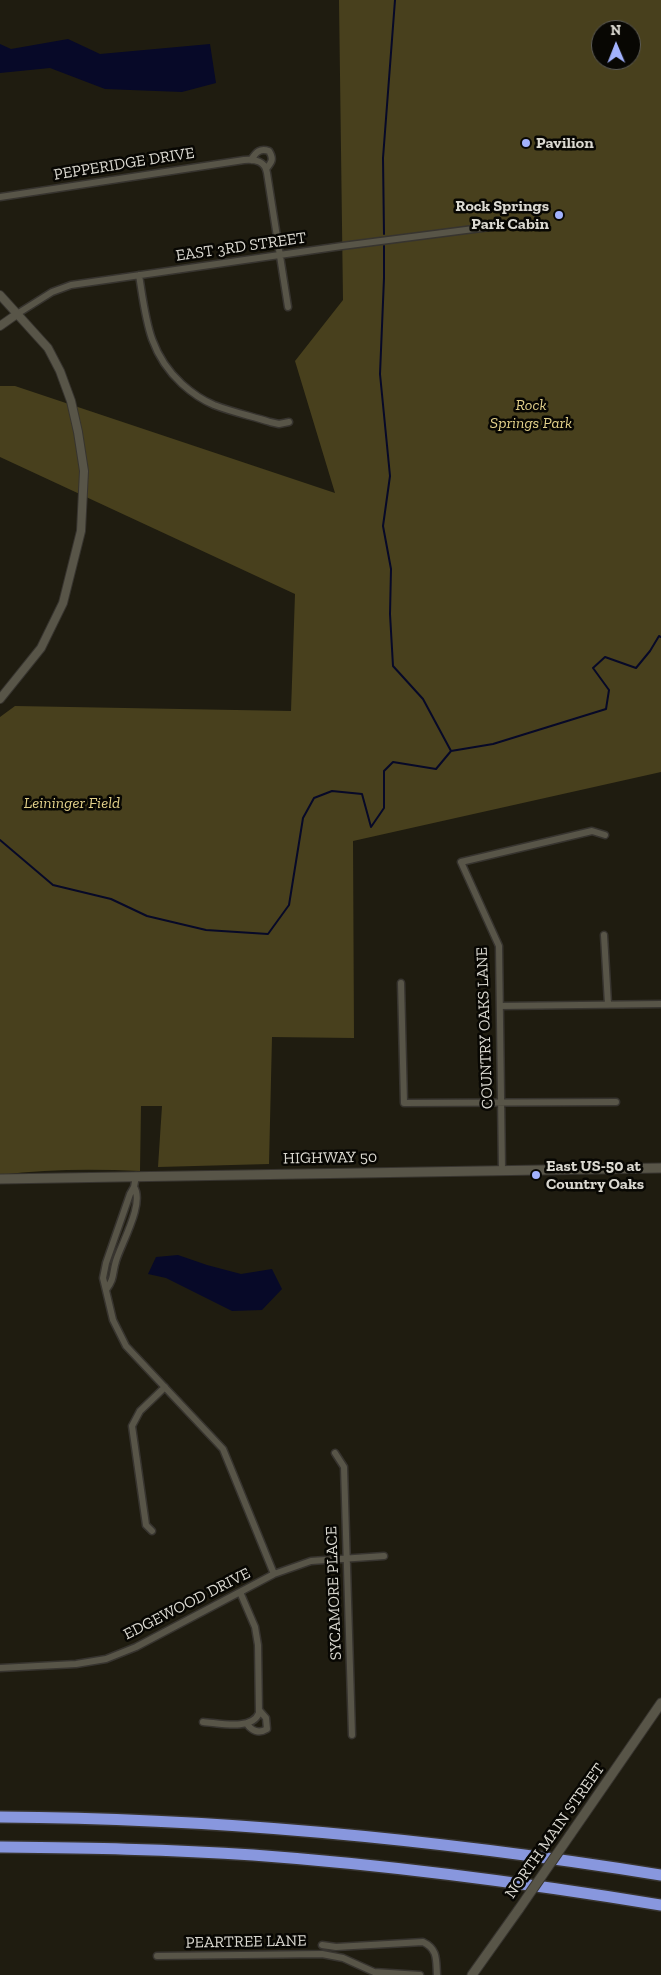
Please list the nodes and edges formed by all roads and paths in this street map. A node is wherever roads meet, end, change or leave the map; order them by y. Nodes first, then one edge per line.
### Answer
1 (251, 160) junction
2 (266, 169) junction
3 (0, 197) edge
4 (497, 226) dead end
5 (280, 255) junction
6 (140, 275) junction
7 (0, 294) edge
8 (288, 307) dead end
9 (17, 314) junction
10 (0, 326) edge
11 (289, 422) dead end
12 (0, 699) edge
13 (605, 835) dead end
14 (604, 934) dead end
15 (402, 983) dead end
16 (608, 1004) junction
17 (661, 1004) edge
18 (500, 1006) junction
19 (501, 1102) junction
20 (616, 1102) dead end
21 (661, 1168) edge
22 (502, 1171) junction
23 (136, 1176) junction
24 (0, 1179) edge
25 (165, 1387) junction
26 (335, 1453) dead end
27 (152, 1531) dead end
28 (384, 1556) dead end
29 (347, 1557) junction
30 (274, 1574) junction
31 (240, 1592) junction
32 (0, 1668) edge
33 (661, 1703) edge
34 (259, 1710) junction
35 (203, 1722) dead end
36 (247, 1724) junction
37 (352, 1735) dead end
38 (0, 1817) edge
39 (0, 1847) edge
40 (661, 1875) edge
41 (661, 1905) edge
42 (322, 1945) dead end
43 (157, 1956) dead end
44 (420, 1975) edge
45 (437, 1975) edge
46 (472, 1975) edge

1 - 2 street
1 - 2 street, PEPPERIDGE DRIVE
1 - 3 street, PEPPERIDGE DRIVE
2 - 5 street
4 - 5 street, EAST 3RD STREET
5 - 6 street, EAST 3RD STREET
5 - 8 street
6 - 9 street, EAST 3RD STREET
6 - 11 street
7 - 9 street
9 - 10 street, EAST 3RD STREET
9 - 12 street
13 - 18 street, COUNTRY OAKS LANE
14 - 16 street
15 - 19 street
16 - 17 street
16 - 18 street
18 - 19 street, COUNTRY OAKS LANE
19 - 20 street
19 - 22 street, COUNTRY OAKS LANE
21 - 22 main road, HIGHWAY 50
22 - 23 main road, HIGHWAY 50
23 - 24 main road, HIGHWAY 50
23 - 25 street
25 - 27 street
25 - 30 street
26 - 29 street, SYCAMORE PLACE
28 - 29 street, EDGEWOOD DRIVE
29 - 30 street, EDGEWOOD DRIVE
29 - 37 street, SYCAMORE PLACE
30 - 31 street, EDGEWOOD DRIVE
31 - 32 street, EDGEWOOD DRIVE
31 - 34 street
33 - 46 main road, NORTH MAIN STREET, bridge
34 - 36 street
34 - 36 street
35 - 36 street
38 - 40 highway
39 - 41 highway
42 - 45 street, PEARTREE LANE
43 - 44 street, PEARTREE LANE

